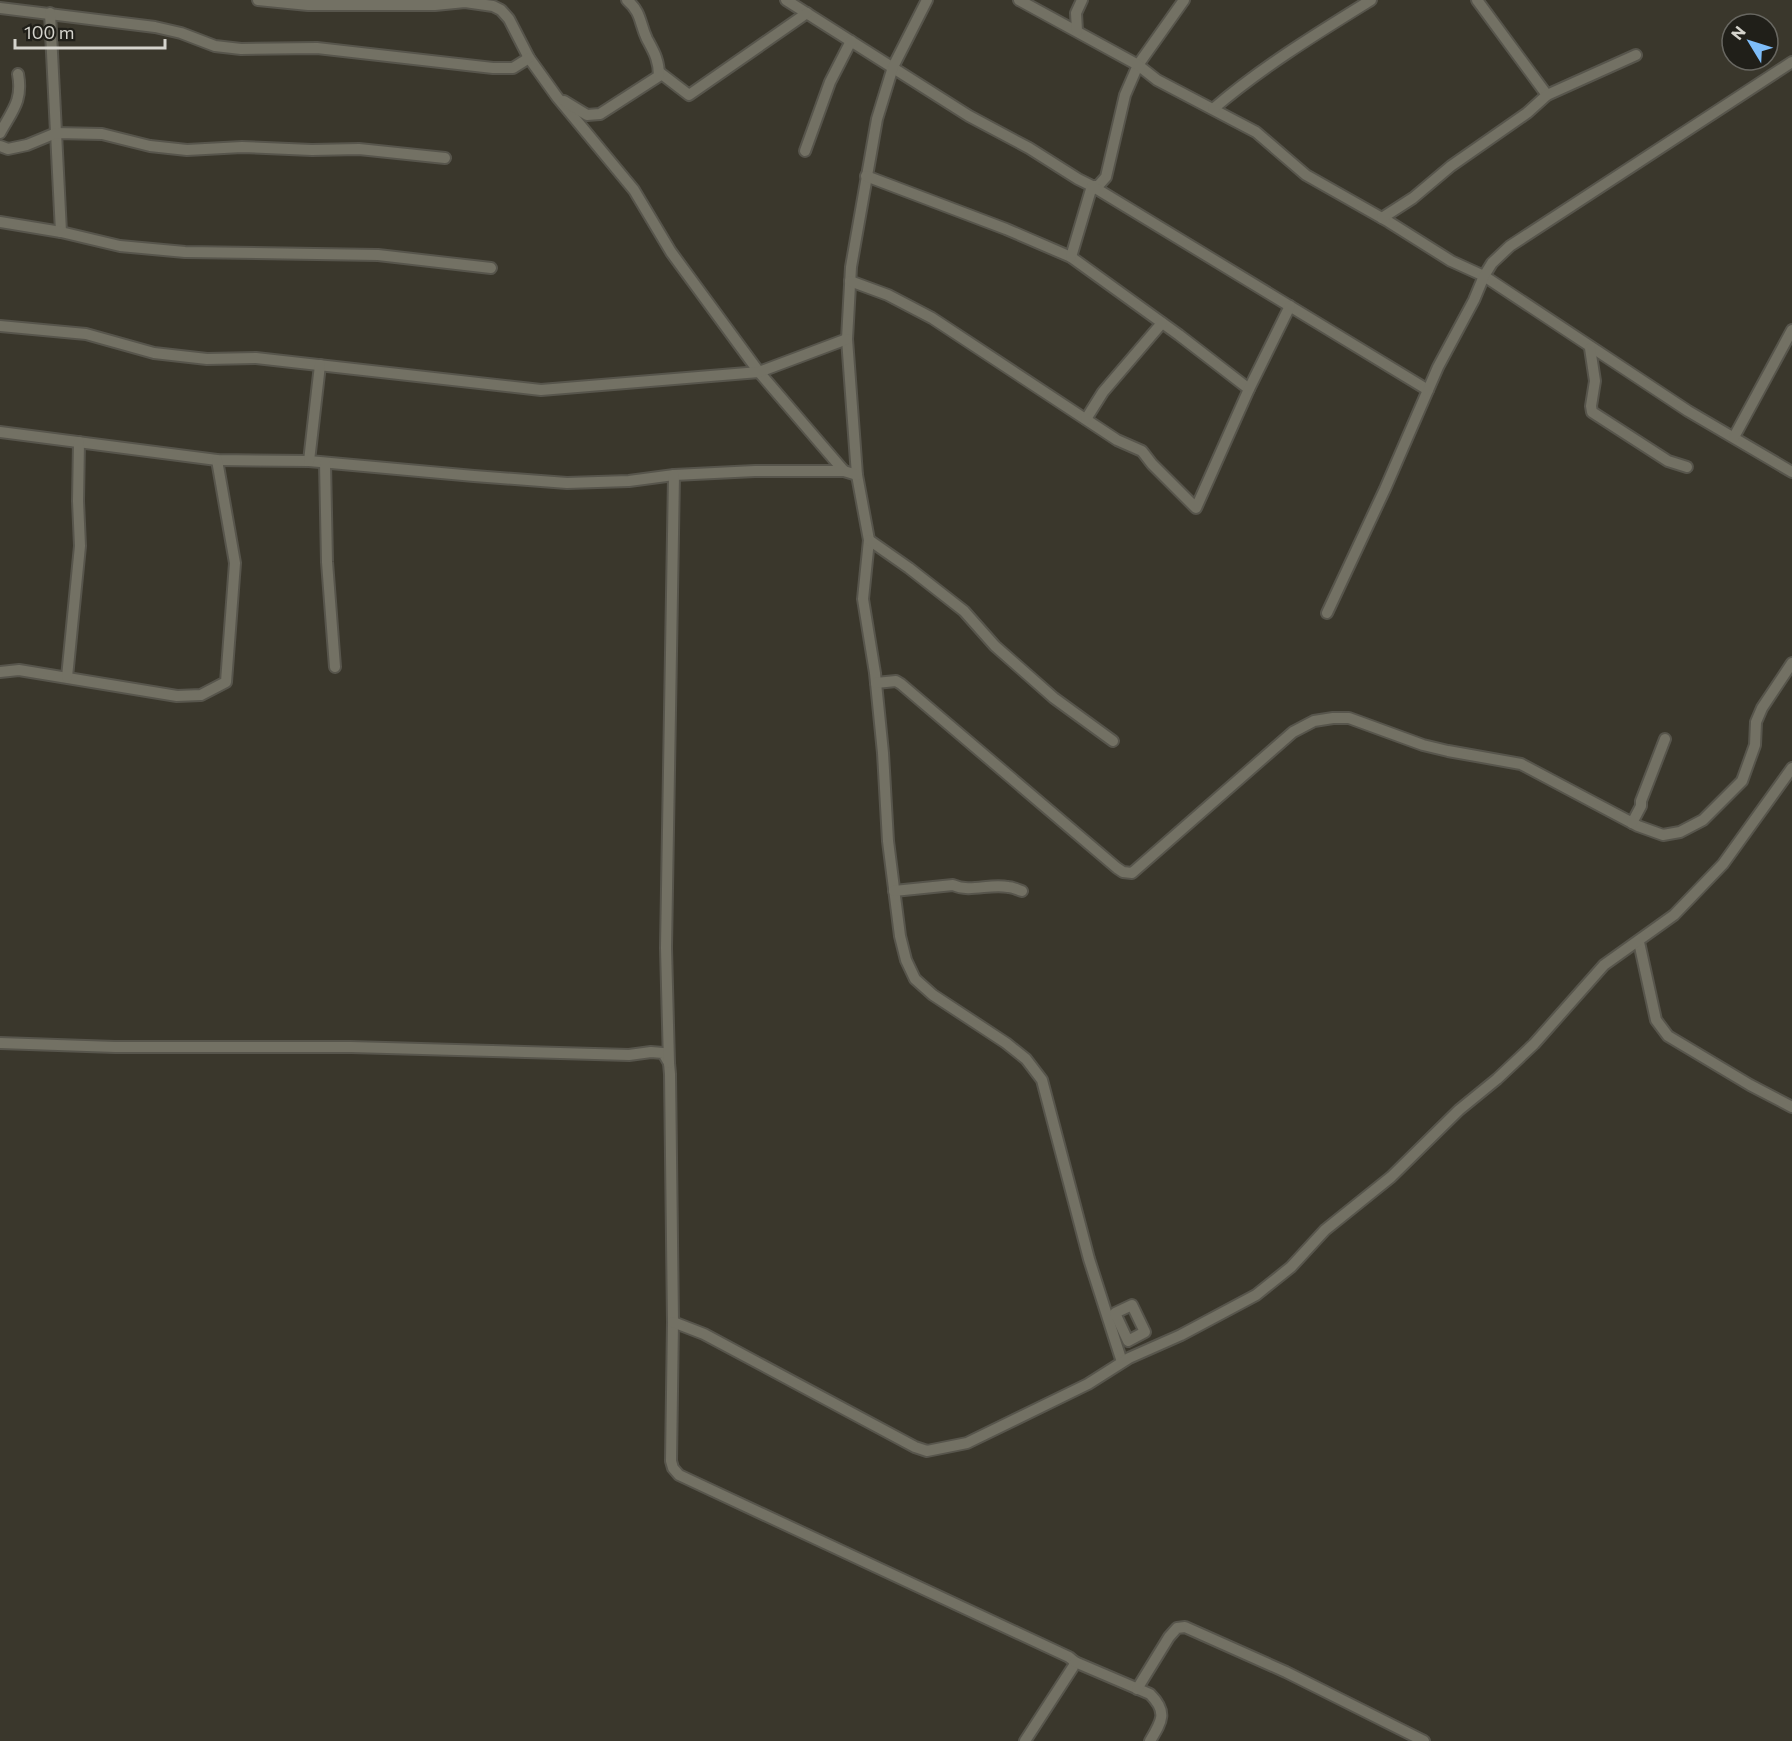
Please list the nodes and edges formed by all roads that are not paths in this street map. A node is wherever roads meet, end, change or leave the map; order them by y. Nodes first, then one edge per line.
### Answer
1 (258, 0) edge
2 (627, 0) edge
3 (786, 0) edge
4 (927, 0) edge
5 (1019, 0) edge
6 (1082, 0) edge
7 (1184, 0) edge
8 (1371, 0) edge
9 (1477, 0) edge
10 (0, 8) edge
11 (50, 13) junction
12 (807, 13) junction
13 (1076, 13) junction
14 (1059, 22) junction
15 (1077, 31) junction
16 (851, 40) junction
17 (1636, 55) dead end
18 (529, 58) junction
19 (1792, 62) edge
20 (1138, 65) junction
21 (893, 67) junction
22 (659, 72) junction
23 (18, 74) dead end
24 (554, 94) junction
25 (1547, 95) junction
26 (1214, 109) junction
27 (0, 133) edge
28 (56, 133) junction
29 (0, 146) edge
30 (805, 151) dead end
31 (445, 158) dead end
32 (866, 176) junction
33 (1092, 186) junction
34 (1382, 218) junction
35 (0, 222) edge
36 (61, 232) junction
37 (1071, 257) junction
38 (491, 268) dead end
39 (1484, 276) junction
40 (850, 281) junction
41 (1290, 306) junction
42 (1162, 323) junction
43 (0, 326) edge
44 (1792, 330) edge
45 (847, 339) junction
46 (1590, 348) junction
47 (320, 365) junction
48 (759, 372) junction
49 (1249, 389) junction
50 (1428, 390) junction
51 (1086, 419) junction
52 (0, 432) edge
53 (1734, 437) junction
54 (79, 442) junction
55 (218, 460) junction
56 (309, 461) junction
57 (325, 463) junction
58 (1687, 467) dead end
59 (844, 471) junction
60 (1792, 472) edge
61 (674, 475) junction
62 (857, 476) junction
63 (869, 540) junction
64 (1327, 613) dead end
65 (1792, 663) edge
66 (335, 667) dead end
67 (0, 672) edge
68 (67, 677) junction
69 (876, 683) junction
70 (1665, 739) dead end
71 (1113, 741) dead end
72 (1792, 768) edge
73 (1632, 823) junction
74 (894, 891) junction
75 (1022, 891) dead end
76 (1639, 942) junction
77 (0, 1043) edge
78 (669, 1063) junction
79 (1792, 1107) edge
80 (673, 1322) junction
81 (1122, 1362) junction
82 (1075, 1662) junction
83 (1137, 1689) junction
84 (1025, 1741) edge
85 (1150, 1741) edge
86 (1424, 1741) edge

1 - 18 street
2 - 22 street
3 - 12 street
4 - 21 street
5 - 14 street
6 - 13 street
7 - 20 street
8 - 26 street
9 - 25 street
10 - 11 street
11 - 18 street
11 - 28 street
12 - 16 street
12 - 22 street
13 - 14 street
13 - 15 street
14 - 15 street
15 - 20 street
16 - 21 street
16 - 30 street
17 - 25 street
18 - 24 street
19 - 39 street
20 - 26 street
20 - 33 street
21 - 32 street
21 - 33 street
22 - 24 street
23 - 27 street
24 - 48 street
25 - 34 street
26 - 34 street
28 - 29 street
28 - 31 street
28 - 36 street
32 - 37 street
32 - 40 street
33 - 37 street
33 - 41 street
34 - 39 street
35 - 36 street
36 - 38 street
37 - 42 street
39 - 46 street
39 - 50 street
40 - 45 street
40 - 51 street
41 - 49 street
41 - 50 street
42 - 49 street
42 - 51 street
43 - 47 street
44 - 53 street
45 - 48 street
45 - 62 street
46 - 53 street
46 - 58 street
47 - 48 street
47 - 56 street
48 - 59 street
49 - 51 street
50 - 64 street
52 - 54 street
53 - 60 street
54 - 55 street
54 - 68 street
55 - 56 street
55 - 68 street
56 - 57 street
57 - 61 street
57 - 66 street
59 - 61 street
59 - 62 street
61 - 78 street
62 - 63 street
63 - 69 street
63 - 71 street
65 - 73 street
67 - 68 street
69 - 73 street
69 - 74 street
70 - 73 street
72 - 76 street
74 - 75 street
74 - 81 street
76 - 79 street
76 - 81 street
77 - 78 street
78 - 80 street
80 - 81 street
80 - 82 street
82 - 83 street
82 - 84 street
83 - 85 street
83 - 86 street

